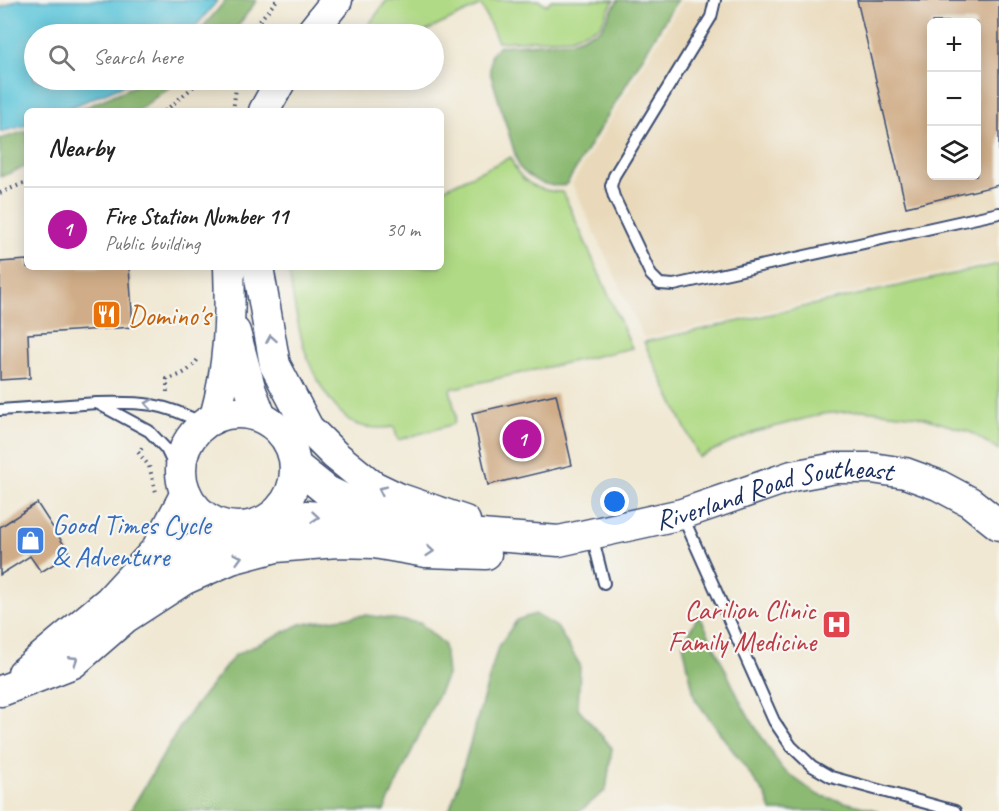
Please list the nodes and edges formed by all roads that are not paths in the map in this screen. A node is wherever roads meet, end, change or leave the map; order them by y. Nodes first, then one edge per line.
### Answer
1 (337, 0) edge
2 (715, 0) edge
3 (318, 24) edge
4 (276, 90) edge
5 (266, 108) edge
6 (999, 213) edge
7 (229, 270) edge
8 (259, 270) edge
9 (231, 318) junction
10 (97, 403) junction
11 (0, 410) edge
12 (261, 417) junction
13 (209, 421) junction
14 (297, 467) junction
15 (174, 489) junction
16 (682, 514) junction
17 (395, 523) junction
18 (999, 525) edge
19 (249, 526) junction
20 (592, 535) junction
21 (516, 538) junction
22 (559, 541) junction
23 (604, 583) dead end
24 (109, 601) junction
25 (0, 691) edge
26 (955, 811) edge

1 - 3 main road
2 - 6 lane
4 - 5 main road
7 - 9 main road
21 -> 8 main road
9 - 12 main road
9 - 13 main road
10 - 11 lane
13 -> 10 lane
10 - 15 lane
12 - 13 main road
12 - 14 main road
13 - 15 main road
14 - 17 main road, Riverland Road Southeast
14 - 19 main road
15 - 19 main road
15 - 24 main road, Riverland Road Southeast
16 - 18 main road, Riverland Road Southeast
16 - 20 main road, Riverland Road Southeast
16 - 26 lane
19 -> 17 main road, Riverland Road Southeast
17 - 21 main road, Riverland Road Southeast
19 - 24 main road, Riverland Road Southeast
20 - 22 main road, Riverland Road Southeast
20 - 23 lane
21 - 22 main road, Riverland Road Southeast
25 -> 22 main road
24 - 25 main road, Riverland Road Southeast

